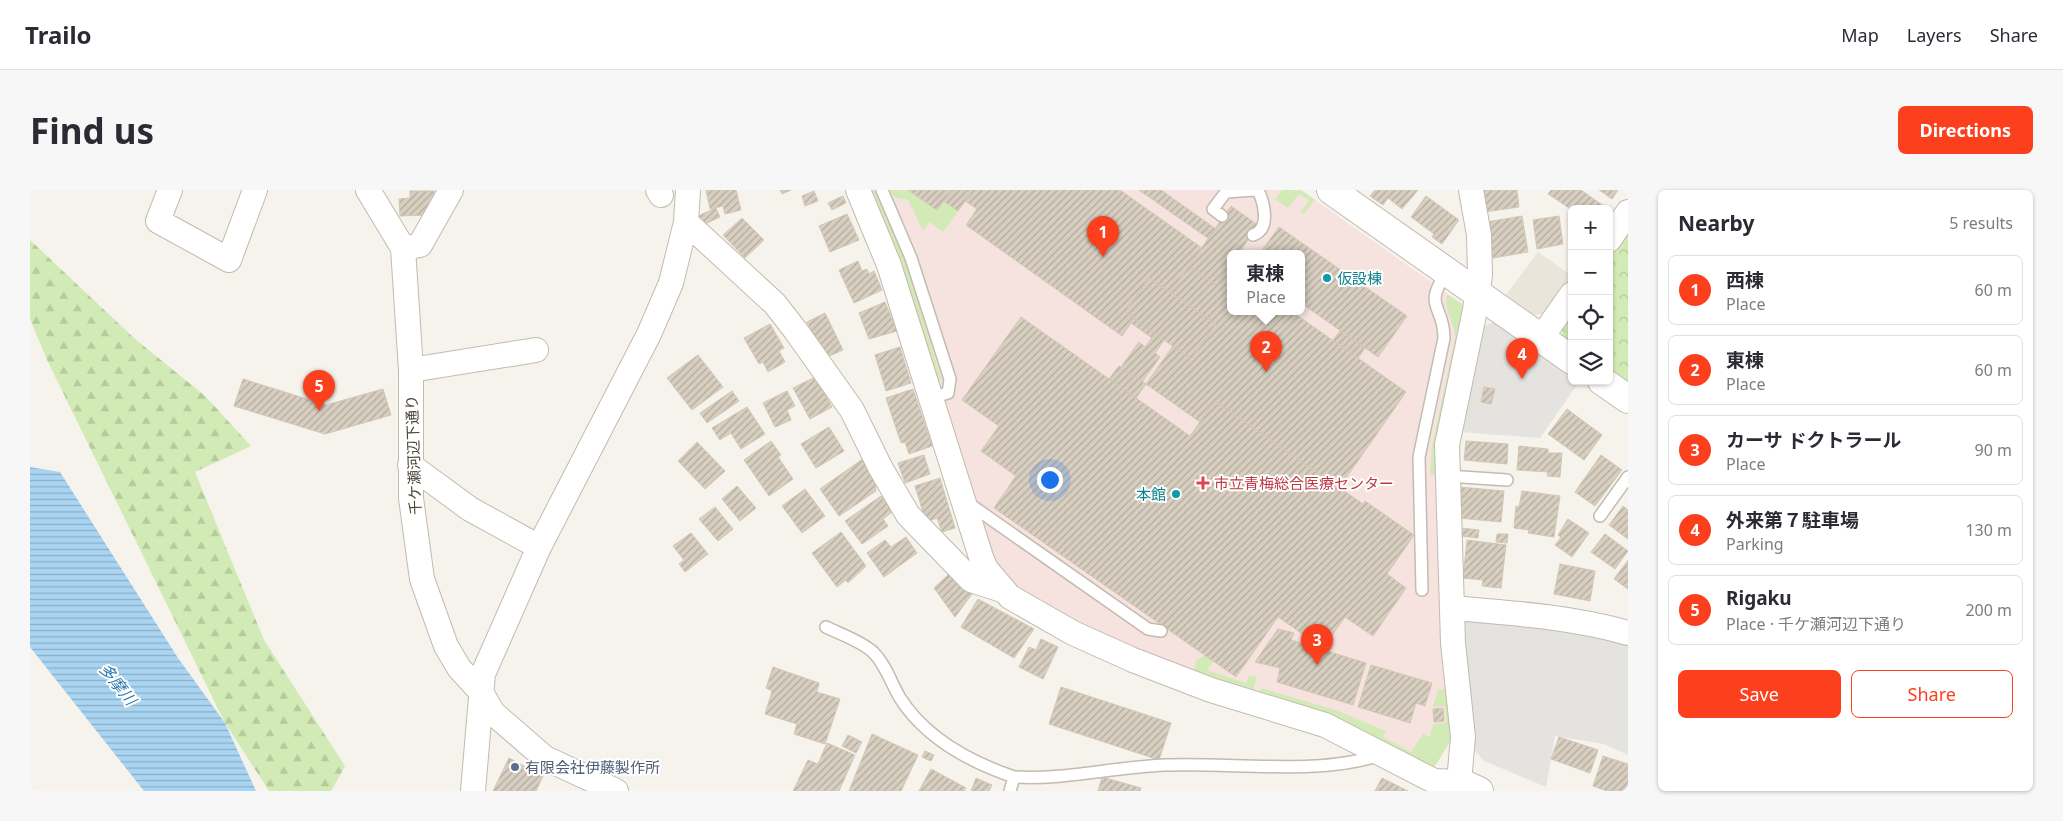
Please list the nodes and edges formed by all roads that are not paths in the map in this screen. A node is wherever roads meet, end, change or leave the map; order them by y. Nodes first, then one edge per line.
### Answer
1 (170, 190) edge
2 (255, 190) edge
3 (368, 190) edge
4 (451, 190) edge
5 (688, 190) edge
6 (858, 190) edge
7 (882, 190) edge
8 (1256, 190) edge
9 (1331, 190) edge
10 (1471, 190) edge
11 (1628, 212) edge
12 (1222, 216) dead end
13 (686, 222) junction
14 (1613, 234) edge
15 (1253, 235) dead end
16 (403, 248) junction
17 (1447, 272) junction
18 (1478, 293) junction
19 (1571, 295) edge
20 (1541, 338) junction
21 (536, 350) dead end
22 (1568, 357) edge
23 (411, 370) junction
24 (1608, 385) edge
25 (931, 398) junction
26 (1628, 399) edge
27 (410, 465) junction
28 (1447, 476) junction
29 (1628, 477) edge
30 (1507, 480) dead end
31 (962, 499) junction
32 (1600, 516) dead end
33 (540, 547) junction
34 (1002, 590) junction
35 (1422, 590) dead end
36 (1453, 608) junction
37 (826, 627) dead end
38 (1161, 631) dead end
39 (1628, 633) edge
40 (482, 692) junction
41 (1383, 754) junction
42 (1014, 777) junction
43 (1469, 786) edge
44 (473, 791) edge
45 (616, 791) edge
46 (1010, 791) edge

1 - 2 street
3 - 16 street, 千ケ瀬河辺下通り
4 - 16 street
5 - 13 street
6 - 25 street
7 - 25 lane
8 - 12 lane
8 - 15 lane
9 - 17 street
10 - 18 street
11 - 14 street
13 - 33 street
13 - 34 street
16 - 23 street, 千ケ瀬河辺下通り
17 - 18 street
17 - 35 lane
18 - 20 street
18 - 28 street
19 - 20 street
20 - 22 street
21 - 23 street
23 - 27 street, 千ケ瀬河辺下通り
24 - 26 street
25 - 31 street
27 - 33 street
27 - 40 street, 千ケ瀬河辺下通り
28 - 30 lane
28 - 36 street
29 - 32 lane
31 - 34 street
31 - 38 lane
33 - 40 street
34 - 41 street
36 - 39 street
36 - 43 street
37 - 42 lane
40 - 44 street
40 - 45 street, 千ケ瀬河辺下通り
41 - 42 lane
41 - 43 street
42 - 46 lane

